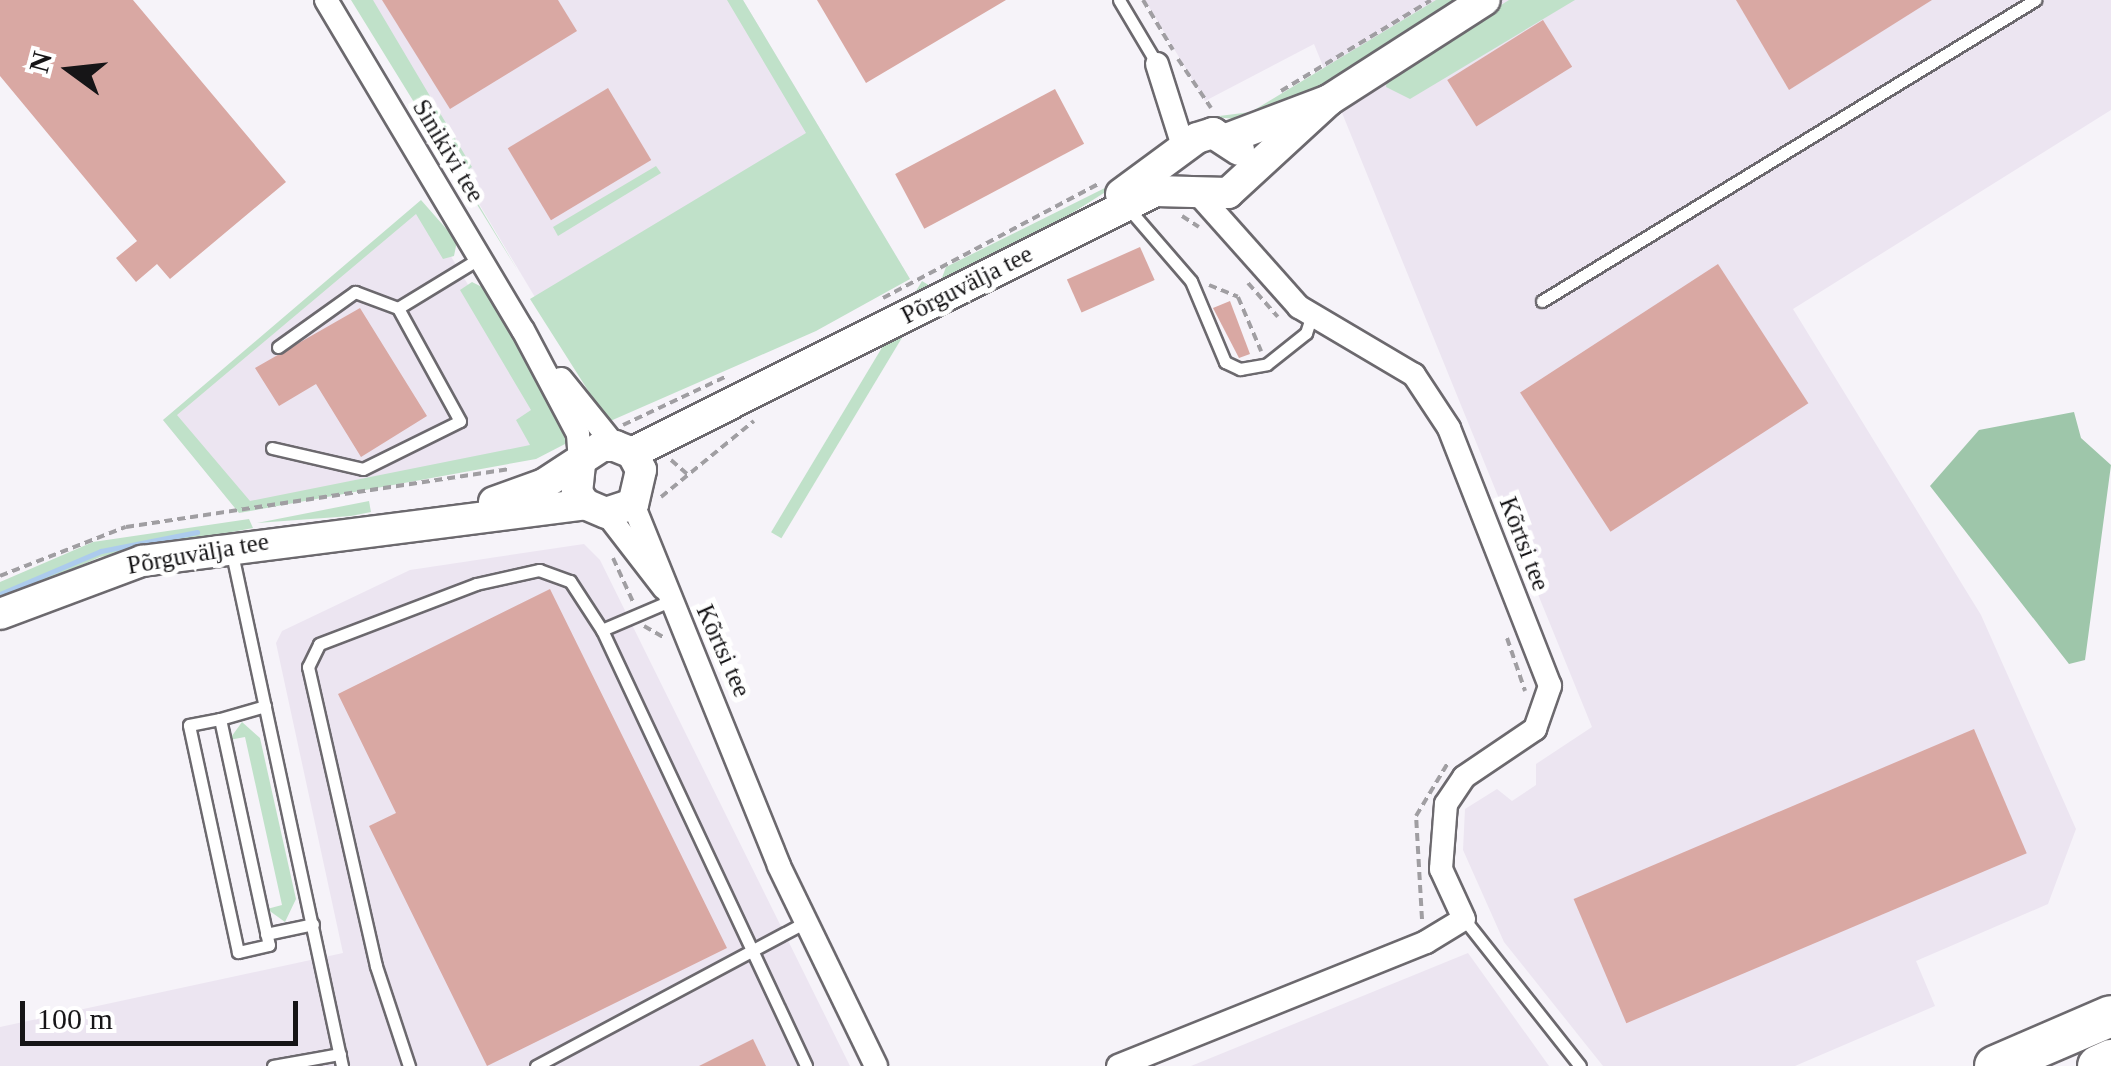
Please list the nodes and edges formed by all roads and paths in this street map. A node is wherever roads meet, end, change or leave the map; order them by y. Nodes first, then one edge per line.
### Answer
1 (326, 0) edge
2 (1119, 0) edge
3 (1431, 0) edge
4 (1485, 0) edge
5 (2035, 0) edge
6 (1157, 64) junction
7 (1275, 94) dead end
8 (1329, 100) junction
9 (1216, 125) junction
10 (1184, 149) junction
11 (1107, 180) dead end
12 (1239, 182) junction
13 (1194, 189) junction
14 (1156, 191) junction
15 (1126, 205) junction
16 (1076, 229) junction
17 (1238, 234) junction
18 (1210, 237) dead end
19 (480, 258) junction
20 (1244, 277) dead end
21 (1191, 281) junction
22 (1542, 301) dead end
23 (869, 306) dead end
24 (398, 308) junction
25 (1309, 324) junction
26 (523, 330) junction
27 (278, 347) dead end
28 (1267, 364) junction
29 (751, 395) junction
30 (593, 420) junction
31 (272, 448) dead end
32 (624, 450) junction
33 (580, 462) junction
34 (541, 474) junction
35 (617, 502) junction
36 (405, 524) junction
37 (634, 540) junction
38 (230, 545) junction
39 (0, 576) edge
40 (667, 594) junction
41 (0, 614) edge
42 (640, 616) junction
43 (602, 630) junction
44 (1505, 631) dead end
45 (674, 652) dead end
46 (1527, 700) dead end
47 (265, 706) junction
48 (220, 719) junction
49 (1454, 757) dead end
50 (1464, 919) junction
51 (806, 922) junction
52 (312, 924) junction
53 (266, 934) junction
54 (1426, 942) junction
55 (748, 952) junction
56 (2111, 1016) edge
57 (341, 1060) edge
58 (2111, 1060) edge
59 (273, 1066) edge
60 (409, 1066) edge
61 (536, 1066) edge
62 (806, 1066) edge
63 (876, 1066) edge
64 (1118, 1066) edge
65 (1580, 1066) edge
66 (1994, 1066) edge
67 (2098, 1066) edge

1 - 19 street, Sinikivi tee
2 - 6 lane
3 - 7 path
4 - 8 street
5 - 22 lane
6 - 9 street
6 - 10 street
8 - 9 street
8 - 12 street
9 - 10 street
9 - 12 street
10 - 13 street
10 - 16 street, Põrguvälja tee
11 - 23 path
12 - 13 street
12 - 17 street
13 - 14 street, Põrguvälja tee
13 - 17 street, Kõrtsi tee
14 - 15 street, Põrguvälja tee
14 - 18 path
15 - 16 street, Põrguvälja tee
15 - 21 lane
16 - 29 street, Põrguvälja tee
17 - 25 street, Kõrtsi tee
19 - 24 lane
19 - 26 street, Sinikivi tee
20 - 25 path
21 - 28 path
21 - 28 lane
24 - 27 lane
24 - 31 lane
25 - 28 lane
25 - 50 street, Kõrtsi tee
26 - 30 street, Sinikivi tee
26 - 33 street, Sinikivi tee
29 - 30 path
29 - 32 street, Põrguvälja tee
29 - 35 street, Põrguvälja tee
29 - 37 path
30 - 32 street, Sinikivi tee
32 - 33 street, Põrguvälja tee
32 - 35 street
33 - 34 street, Põrguvälja tee
33 - 35 street
34 - 36 street, Põrguvälja tee
34 - 39 path
35 - 36 street, Põrguvälja tee
35 - 37 street, Kõrtsi tee
36 - 38 street, Põrguvälja tee
37 - 40 street, Kõrtsi tee
37 - 42 path
38 - 41 street, Põrguvälja tee
38 - 47 lane
40 - 42 lane
40 - 51 street, Kõrtsi tee
42 - 43 lane
42 - 45 path
43 - 55 lane
43 - 60 lane
44 - 46 path
47 - 48 lane
47 - 52 lane
48 - 53 lane
48 - 53 lane
49 - 54 path
50 - 54 street
50 - 65 lane, Kõrtsi tee
51 - 55 lane
51 - 63 street, Kõrtsi tee
52 - 53 lane
52 - 57 lane
54 - 64 street
55 - 61 lane
55 - 62 lane
56 - 66 highway
57 - 59 lane
58 - 67 highway

